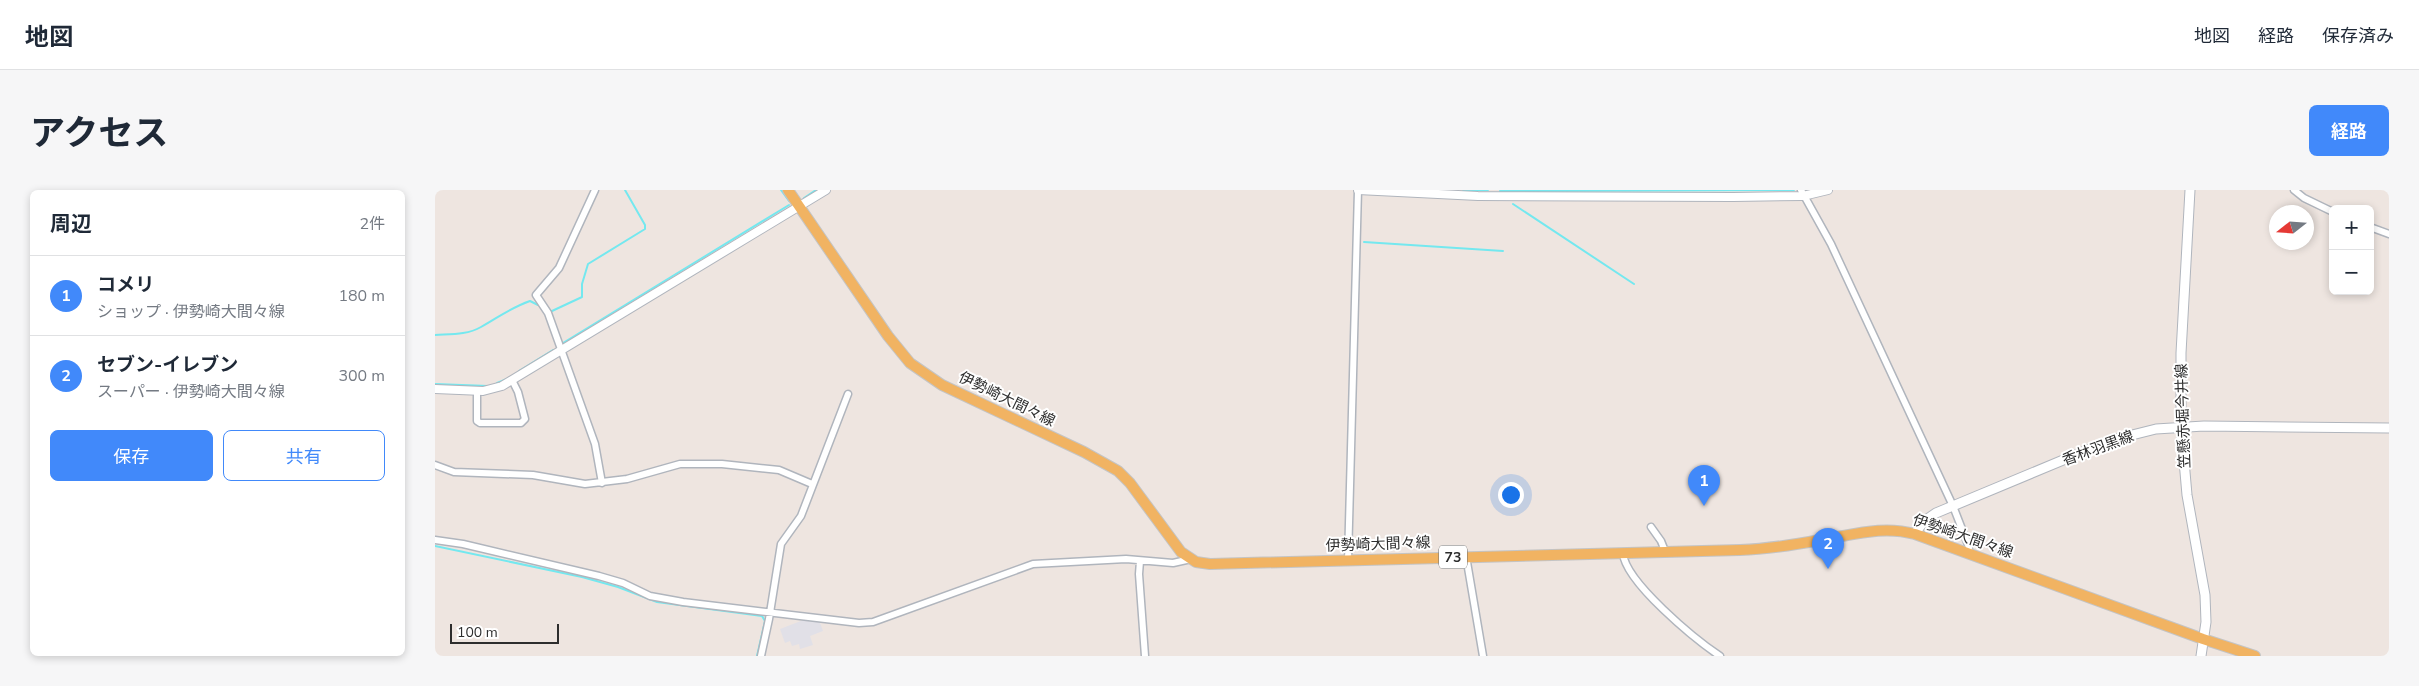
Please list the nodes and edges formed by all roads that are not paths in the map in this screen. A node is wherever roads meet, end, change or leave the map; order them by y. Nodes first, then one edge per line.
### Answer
1 (595, 190) edge
2 (788, 190) edge
3 (826, 190) edge
4 (1358, 190) edge
5 (1828, 190) edge
6 (2190, 190) edge
7 (2294, 190) edge
8 (1802, 193) edge
9 (800, 207) junction
10 (2329, 210) edge
11 (2374, 228) edge
12 (2389, 234) edge
13 (560, 351) junction
14 (513, 380) junction
15 (435, 389) edge
16 (477, 390) junction
17 (848, 394) dead end
18 (2181, 426) junction
19 (2389, 428) edge
20 (435, 465) edge
21 (603, 483) junction
22 (812, 484) junction
23 (1953, 506) junction
24 (1651, 527) dead end
25 (1915, 534) junction
26 (435, 540) edge
27 (1665, 552) junction
28 (1623, 553) junction
29 (1968, 554) junction
30 (1466, 556) junction
31 (1191, 559) junction
32 (1349, 560) junction
33 (1140, 561) junction
34 (770, 612) junction
35 (2203, 640) junction
36 (761, 656) edge
37 (1145, 656) edge
38 (1483, 656) edge
39 (1720, 656) edge
40 (2201, 656) edge
41 (2255, 656) edge

1 - 13 street
2 - 9 main road, 伊勢崎大間々線
3 - 9 street
4 - 8 street
4 - 32 street
5 - 8 street
6 - 18 main road, 笠懸赤堀今井線
7 - 10 street
8 - 23 street
9 - 13 street
9 - 31 main road, 伊勢崎大間々線
11 - 12 street
13 - 14 street
13 - 21 street
14 - 16 street
14 - 16 street
15 - 16 street
17 - 22 street
18 - 19 main road, 香林羽黒線
18 - 23 main road, 香林羽黒線
18 - 35 main road, 笠懸赤堀今井線
20 - 21 street
21 - 22 street
22 - 34 street
23 - 25 main road, 香林羽黒線
23 - 29 street
24 - 27 street
25 - 27 main road, 伊勢崎大間々線 / 73
25 - 29 main road, 伊勢崎大間々線 / 73
26 - 34 street
27 - 28 main road, 伊勢崎大間々線 / 73
28 - 30 main road, 伊勢崎大間々線 / 73
28 - 39 street
29 - 35 main road, 伊勢崎大間々線 / 73
30 - 32 main road, 伊勢崎大間々線 / 73
30 - 38 street
31 - 32 main road, 伊勢崎大間々線 / 73
31 - 33 street
33 - 34 street
33 - 37 street
34 - 36 street
35 - 40 main road, 笠懸赤堀今井線
35 - 41 main road, 伊勢崎大間々線 / 73

